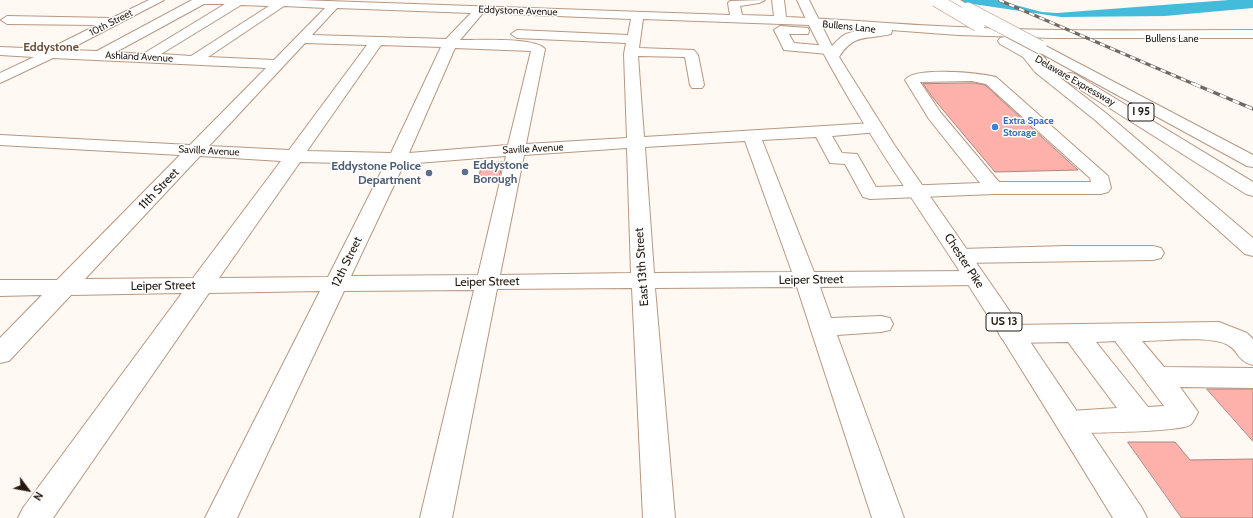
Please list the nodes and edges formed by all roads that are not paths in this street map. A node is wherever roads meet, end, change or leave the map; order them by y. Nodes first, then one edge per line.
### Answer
1 (158, 0) edge
2 (198, 0) edge
3 (202, 0) edge
4 (537, 0) edge
5 (759, 0) edge
6 (778, 0) edge
7 (803, 0) edge
8 (936, 0) edge
9 (951, 0) edge
10 (239, 1) junction
11 (281, 3) junction
12 (429, 4) edge
13 (334, 5) junction
14 (480, 10) junction
15 (533, 12) junction
16 (638, 16) junction
17 (737, 19) junction
18 (7, 20) dead end
19 (46, 20) junction
20 (113, 22) junction
21 (780, 24) junction
22 (816, 28) junction
23 (886, 31) junction
24 (20, 32) dead end
25 (1253, 34) edge
26 (455, 38) junction
27 (302, 39) junction
28 (1253, 39) edge
29 (377, 41) junction
30 (632, 45) junction
31 (1028, 49) junction
32 (0, 51) edge
33 (50, 54) junction
34 (830, 54) junction
35 (101, 55) junction
36 (147, 57) junction
37 (194, 60) junction
38 (278, 64) junction
39 (0, 79) edge
40 (697, 84) dead end
41 (873, 128) junction
42 (822, 132) junction
43 (752, 136) junction
44 (0, 140) edge
45 (635, 144) junction
46 (516, 150) junction
47 (196, 151) junction
48 (293, 156) junction
49 (397, 159) junction
50 (1253, 162) edge
51 (1253, 178) edge
52 (994, 188) junction
53 (1253, 190) edge
54 (918, 192) junction
55 (1253, 249) edge
56 (1153, 253) dead end
57 (961, 256) junction
58 (975, 278) junction
59 (806, 280) junction
60 (643, 281) junction
61 (488, 282) junction
62 (336, 285) junction
63 (202, 286) junction
64 (0, 288) edge
65 (64, 288) junction
66 (881, 324) dead end
67 (821, 327) junction
68 (1121, 332) junction
69 (1075, 333) junction
70 (1012, 334) junction
71 (0, 354) edge
72 (1253, 356) edge
73 (1157, 377) junction
74 (1253, 378) edge
75 (1142, 420) junction
76 (1070, 422) junction
77 (34, 518) edge
78 (221, 518) edge
79 (436, 518) edge
80 (659, 518) edge
81 (888, 518) edge
82 (1131, 518) edge

1 - 20 main road, 10th Street
2 - 3 main road, Eddystone Avenue
3 - 10 main road, Eddystone Avenue
3 - 35 main road
4 - 15 main road
5 - 17 main road
6 - 21 main road
7 - 22 main road, Chester Pike / US 13
8 - 31 main road, Delaware Expressway / I 95, bridge
9 - 31 main road, Delaware Expressway / I 95, bridge
10 - 11 main road, Eddystone Avenue
10 - 36 main road
11 - 13 main road, Eddystone Avenue
11 - 37 main road
12 - 13 main road, Eddystone Avenue
12 - 14 main road, Eddystone Avenue
13 - 27 main road, 11th Street
14 - 15 main road, Eddystone Avenue
14 - 26 main road, 12th Street
15 - 16 main road, Eddystone Avenue
16 - 17 main road, Eddystone Avenue
16 - 30 main road, East 13th Street
17 - 21 main road, Eddystone Avenue
18 - 19 main road
19 - 20 main road
19 - 24 main road
20 - 33 main road, 10th Street
21 - 22 main road, Eddystone Avenue
21 - 34 main road
22 - 23 main road, Bullens Lane
22 - 25 main road, Bullens Lane
22 - 34 main road, Chester Pike / US 13
23 - 28 main road, Bullens Lane
23 - 34 main road
26 - 29 main road
26 - 30 main road
26 - 46 main road
26 - 49 main road, 12th Street
27 - 29 main road
27 - 38 main road, 11th Street
29 - 48 main road
30 - 40 main road
30 - 45 main road, East 13th Street
31 - 50 main road
31 - 51 main road, Delaware Expressway / I 95
31 - 53 main road, Delaware Expressway / I 95
31 - 55 main road
32 - 33 main road, Ashland Avenue
33 - 35 main road, Ashland Avenue
33 - 39 main road, 10th Street
34 - 41 main road, Chester Pike / US 13
35 - 36 main road, Ashland Avenue
36 - 37 main road, Ashland Avenue
37 - 38 main road, Ashland Avenue
38 - 47 main road, 11th Street
41 - 42 main road, Saville Avenue
41 - 54 main road, Chester Pike / US 13
42 - 43 main road, Saville Avenue
42 - 54 main road
43 - 45 main road, Saville Avenue
43 - 59 main road
44 - 47 main road, Saville Avenue
45 - 46 main road, Saville Avenue
45 - 60 main road, East 13th Street
46 - 49 main road, Saville Avenue
46 - 61 main road
47 - 48 main road, Saville Avenue
47 - 65 main road, 11th Street
48 - 49 main road, Saville Avenue
48 - 63 main road
49 - 62 main road, 12th Street
52 - 52 main road
52 - 54 main road
54 - 57 main road, Chester Pike / US 13
56 - 57 main road
57 - 58 main road, Chester Pike / US 13
58 - 59 main road, Leiper Street
58 - 70 main road, Chester Pike / US 13
59 - 60 main road, Leiper Street
59 - 67 main road
60 - 61 main road, Leiper Street
60 - 80 main road, East 13th Street
61 - 62 main road, Leiper Street
61 - 79 main road
62 - 63 main road, Leiper Street
62 - 78 main road, 12th Street
63 - 65 main road, Leiper Street
63 - 77 main road
64 - 65 main road, Leiper Street
65 - 71 main road, 11th Street
66 - 67 main road
67 - 81 main road
68 - 69 main road
68 - 72 main road
68 - 73 main road
69 - 70 main road
69 - 75 main road
70 - 76 main road, Chester Pike / US 13
73 - 74 main road
73 - 75 main road
75 - 76 main road
76 - 82 main road, Chester Pike / US 13

